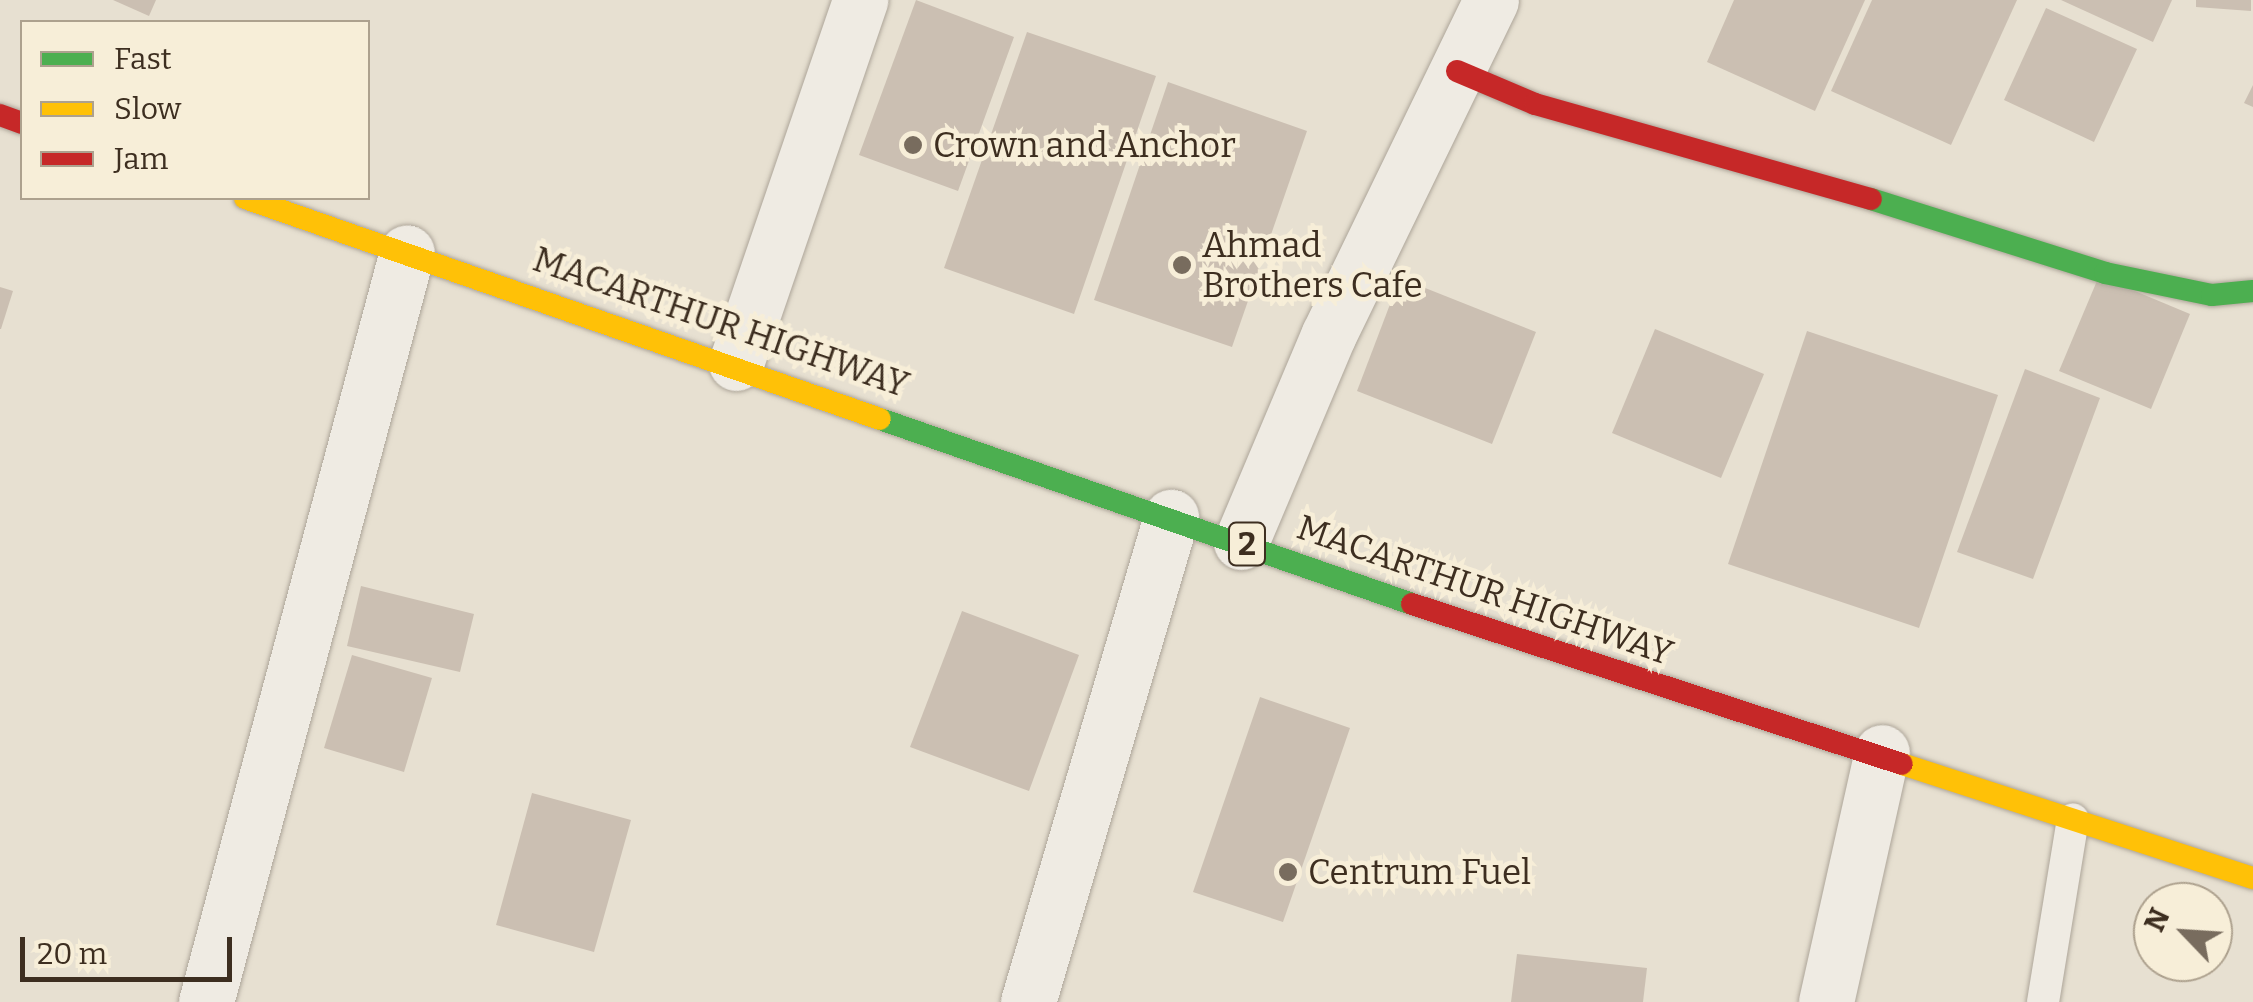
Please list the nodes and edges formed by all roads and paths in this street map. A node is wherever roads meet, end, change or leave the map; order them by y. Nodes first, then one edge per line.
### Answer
1 (860, 0) edge
2 (1490, 0) edge
3 (1457, 70) junction
4 (251, 200) edge
5 (408, 252) junction
6 (2253, 291) edge
7 (736, 363) junction
8 (1171, 517) junction
9 (1241, 542) junction
10 (1882, 752) junction
11 (2073, 818) junction
12 (2253, 878) edge
13 (206, 1002) edge
14 (1028, 1002) edge
15 (1826, 1002) edge
16 (2043, 1002) edge

1 - 7 street
2 - 3 street
3 - 6 main road
3 - 9 street
4 - 5 main road, MACARTHUR HIGHWAY / 2
5 - 7 main road, MACARTHUR HIGHWAY / 2
5 - 13 street
7 - 8 main road, MACARTHUR HIGHWAY / 2
8 - 9 main road, MACARTHUR HIGHWAY / 2
8 - 14 street
9 - 10 main road, MACARTHUR HIGHWAY / 2
10 - 11 main road, MACARTHUR HIGHWAY / 2
10 - 15 street
11 - 12 main road, MACARTHUR HIGHWAY / 2
11 - 16 lane

